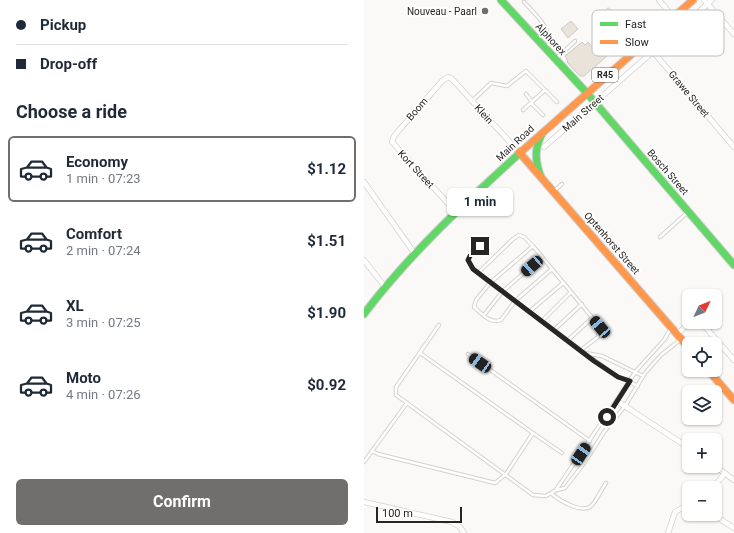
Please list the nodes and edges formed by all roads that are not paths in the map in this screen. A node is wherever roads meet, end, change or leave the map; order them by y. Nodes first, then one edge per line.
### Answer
1 (501, 0) edge
2 (659, 0) edge
3 (693, 0) edge
4 (712, 0) edge
5 (524, 2) dead end
6 (706, 2) edge
7 (667, 10) edge
8 (681, 10) edge
9 (697, 10) edge
10 (713, 10) edge
11 (724, 23) edge
12 (734, 34) edge
13 (575, 41) dead end
14 (547, 50) junction
15 (627, 56) edge
16 (647, 56) edge
17 (655, 56) edge
18 (556, 59) junction
19 (448, 77) joint
20 (545, 90) junction
21 (586, 92) junction
22 (526, 94) dead end
23 (472, 101) junction
24 (532, 102) junction
25 (557, 102) dead end
26 (595, 102) junction
27 (523, 110) dead end
28 (543, 115) dead end
29 (545, 128) junction
30 (393, 145) joint
31 (544, 147) dead end
32 (734, 147) edge
33 (519, 152) junction
34 (541, 176) junction
35 (365, 182) edge
36 (562, 184) dead end
37 (554, 192) junction
38 (455, 211) junction
39 (689, 212) junction
40 (660, 237) dead end
41 (480, 246) dead end
42 (533, 246) junction
43 (415, 254) junction
44 (542, 257) junction
45 (364, 260) edge
46 (734, 265) edge
47 (552, 269) junction
48 (478, 272) junction
49 (490, 283) junction
50 (563, 283) junction
51 (385, 287) junction
52 (502, 292) junction
53 (571, 292) junction
54 (515, 301) junction
55 (582, 304) junction
56 (529, 312) junction
57 (364, 313) edge
58 (484, 315) junction
59 (592, 318) junction
60 (542, 321) junction
61 (439, 325) dead end
62 (672, 328) junction
63 (685, 329) edge
64 (707, 329) edge
65 (554, 330) junction
66 (679, 337) junction
67 (568, 340) junction
68 (682, 340) edge
69 (582, 350) junction
70 (420, 353) junction
71 (585, 353) junction
72 (468, 354) dead end
73 (734, 360) edge
74 (636, 371) junction
75 (644, 376) junction
76 (714, 377) edge
77 (630, 381) junction
78 (638, 386) junction
79 (734, 400) edge
80 (618, 401) junction
81 (407, 403) junction
82 (625, 406) junction
83 (533, 433) junction
84 (590, 441) junction
85 (682, 443) edge
86 (372, 451) junction
87 (562, 453) dead end
88 (364, 462) edge
89 (722, 471) edge
90 (725, 473) junction
91 (506, 474) junction
92 (734, 480) edge
93 (719, 481) edge
94 (606, 483) dead end
95 (556, 490) junction
96 (552, 494) junction
97 (364, 502) edge
98 (682, 508) edge
99 (722, 520) edge
100 (734, 528) edge
101 (464, 533) edge
102 (668, 533) edge
103 (731, 533) edge

1 - 14 main road, Alphorex
2 - 7 street
3 - 8 main road, Main Road / R45
4 - 6 street, Main Street
5 - 14 lane
6 - 9 street, Main Street
6 - 10 street
11 - 12 street
13 - 18 lane
14 - 18 main road, Alphorex
15 - 21 main road, Main Road / R45
16 - 26 street, Main Street
17 - 32 street, Grawe Street
18 - 21 main road, Alphorex
19 - 23 street, Klein
19 - 30 street, Boom
20 - 23 lane
20 - 24 lane
20 - 25 lane
21 - 26 main road, Bosch Street
21 - 29 main road, Main Road / R45
22 - 24 lane
23 - 33 street, Klein
24 - 27 lane
24 - 28 lane
26 - 31 street, Main Street
26 - 39 main road, Bosch Street
29 - 33 main road, Main Road / R45
29 - 34 main road
30 - 38 street, Kort Street
33 - 34 main road, Optenhorst Street
33 - 38 main road, Main Road / R45
34 - 37 main road, Optenhorst Street
35 - 43 street
36 - 37 lane
37 - 62 main road, Optenhorst Street
38 - 43 main road, Main Road / R45
39 - 40 lane
39 - 46 main road, Bosch Street
41 - 48 lane
42 - 44 lane
42 - 48 lane
42 - 49 lane
43 - 51 main road, Main Road / R45
44 - 47 lane
44 - 52 lane
45 - 51 street
47 - 50 lane
47 - 54 lane
48 - 49 lane
49 - 52 lane
49 - 58 lane
50 - 53 lane
50 - 56 lane
51 - 57 main road, Main Road / R45
52 - 54 lane
52 - 58 lane
53 - 55 lane
53 - 60 lane
54 - 56 lane
54 - 58 lane
55 - 59 lane
55 - 65 lane
56 - 60 lane
59 - 67 lane
59 - 69 lane
60 - 65 lane
61 - 70 lane
62 - 66 main road, Optenhorst Street
62 - 74 lane
63 - 66 street
64 - 73 street
65 - 67 lane
66 - 68 main road, Optenhorst Street
66 - 75 lane
67 - 69 lane
69 - 71 lane
70 - 81 lane
70 - 83 lane
71 - 74 lane
71 - 77 lane
72 - 84 lane
74 - 75 lane
74 - 77 lane
75 - 78 lane
76 - 79 main road
77 - 78 lane
77 - 80 lane
78 - 82 lane
80 - 82 street
80 - 84 lane
81 - 86 lane
81 - 91 lane
82 - 85 street
82 - 95 lane
83 - 87 lane
83 - 91 lane
84 - 95 lane
86 - 88 lane
86 - 91 lane
89 - 90 street
90 - 92 street
90 - 93 street
91 - 96 lane
94 - 96 lane
95 - 96 lane
97 - 101 street
98 - 102 street
99 - 100 street
100 - 103 street

